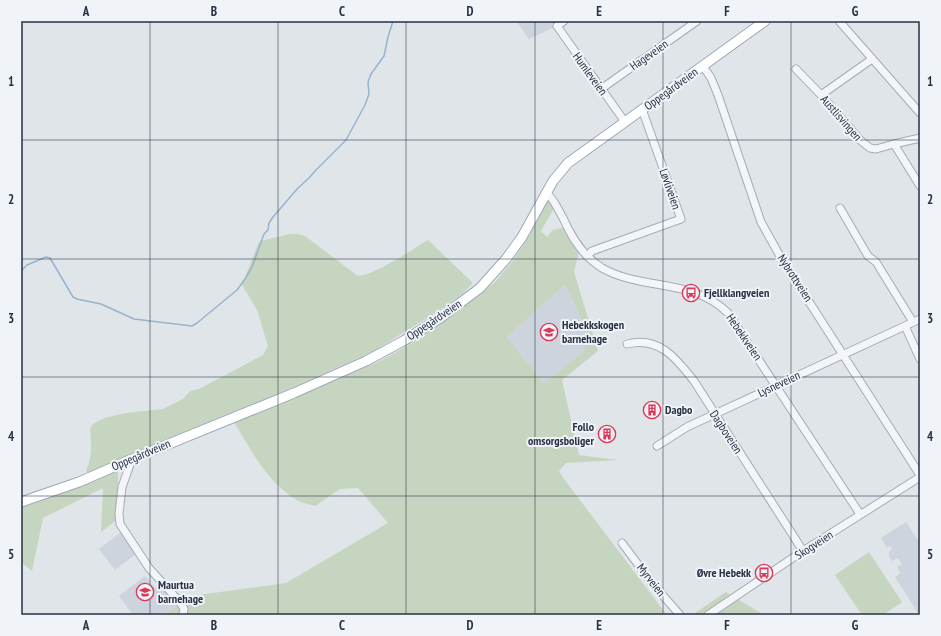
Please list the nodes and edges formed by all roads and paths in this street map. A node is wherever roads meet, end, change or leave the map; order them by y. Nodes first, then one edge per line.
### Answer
1 (564, 21) edge
2 (697, 21) edge
3 (765, 21) edge
4 (839, 21) edge
5 (872, 59) junction
6 (703, 66) junction
7 (796, 68) dead end
8 (601, 89) junction
9 (821, 94) junction
10 (642, 109) junction
11 (920, 113) edge
12 (625, 122) junction
13 (920, 138) edge
14 (894, 144) junction
15 (920, 186) edge
16 (546, 193) junction
17 (840, 208) dead end
18 (587, 256) junction
19 (917, 320) edge
20 (904, 326) junction
21 (627, 344) dead end
22 (844, 354) junction
23 (920, 359) edge
24 (776, 386) junction
25 (714, 414) junction
26 (657, 446) dead end
27 (132, 459) junction
28 (920, 476) edge
29 (21, 502) edge
30 (860, 514) junction
31 (622, 543) dead end
32 (803, 552) junction
33 (183, 615) edge
34 (680, 615) edge
35 (708, 615) edge

1 - 8 street, Humleveien
2 - 8 street, Hageveien
3 - 6 main road, Oppegårdveien
4 - 5 street
5 - 9 street
5 - 11 street
6 - 10 main road, Oppegårdveien
6 - 22 street, Nybrottveien
7 - 9 street, Austlisvingen
8 - 12 street, Humleveien
9 - 14 street, Austlisvingen
10 - 12 main road, Oppegårdveien
10 - 18 street, Løvliveien
12 - 16 main road, Oppegårdveien
13 - 14 street, Austlisvingen
14 - 15 street
16 - 18 street, Hebekkveien
16 - 27 main road, Oppegårdveien
17 - 19 street, Lysneveien
18 - 24 street, Hebekkveien
19 - 20 street, Lysneveien
20 - 22 street, Lysneveien
20 - 23 street
21 - 25 street, Dagboveien
22 - 24 street, Lysneveien
22 - 28 street, Nybrottveien
24 - 25 street, Lysneveien
24 - 30 street, Hebekkveien
25 - 26 street, Lysneveien
25 - 32 street, Dagboveien
27 - 29 main road, Oppegårdveien
27 - 33 street
28 - 30 street, Skogveien
30 - 32 street, Skogveien
31 - 34 street, Myrveien
32 - 35 street, Skogveien

